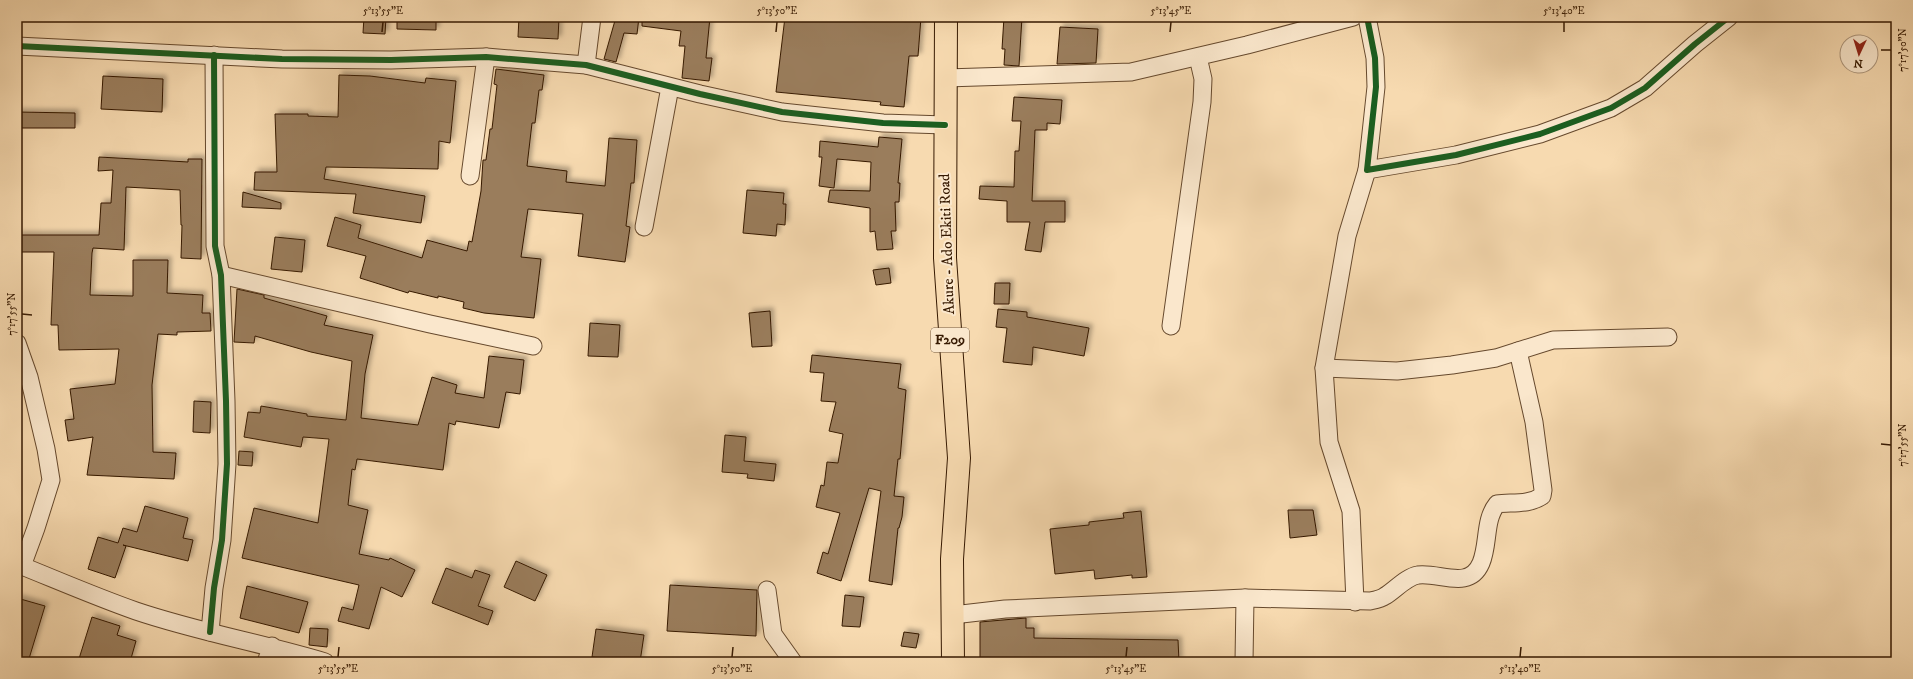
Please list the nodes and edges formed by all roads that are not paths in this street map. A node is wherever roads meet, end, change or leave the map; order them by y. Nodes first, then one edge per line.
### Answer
1 (592, 17) edge
2 (946, 17) edge
3 (1353, 17) edge
4 (1367, 17) edge
5 (1728, 17) edge
6 (17, 46) edge
7 (214, 55) junction
8 (486, 57) junction
9 (1198, 57) junction
10 (586, 65) junction
11 (946, 78) junction
12 (670, 87) junction
13 (945, 125) junction
14 (1367, 170) junction
15 (470, 176) dead end
16 (644, 228) dead end
17 (221, 274) junction
18 (1171, 326) dead end
19 (1668, 337) dead end
20 (17, 343) edge
21 (533, 346) dead end
22 (1518, 351) junction
23 (1324, 368) junction
24 (19, 565) edge
25 (768, 590) dead end
26 (1245, 598) junction
27 (1355, 602) junction
28 (953, 615) junction
29 (210, 632) junction
30 (269, 654) edge
31 (325, 662) edge
32 (793, 662) edge
33 (953, 662) edge
34 (1244, 662) edge

1 - 10 street
2 - 11 main road, Akure - Ado Ekiti Road / F209
3 - 9 street
4 - 14 street
5 - 14 street
6 - 7 street
7 - 8 street
7 - 17 street
8 - 10 street
8 - 15 street
9 - 11 street
9 - 18 street
10 - 12 street
11 - 13 main road, Akure - Ado Ekiti Road / F209
12 - 13 street
12 - 16 street
13 - 28 main road, Akure - Ado Ekiti Road / F209
14 - 23 street
17 - 21 street
17 - 29 street
19 - 22 street
20 - 24 street
22 - 23 street
22 - 27 street
23 - 27 street
24 - 29 street
25 - 32 street
26 - 27 street
26 - 28 street
26 - 34 street
28 - 33 main road, Akure - Ado Ekiti Road / F209
29 - 30 street
30 - 31 street

